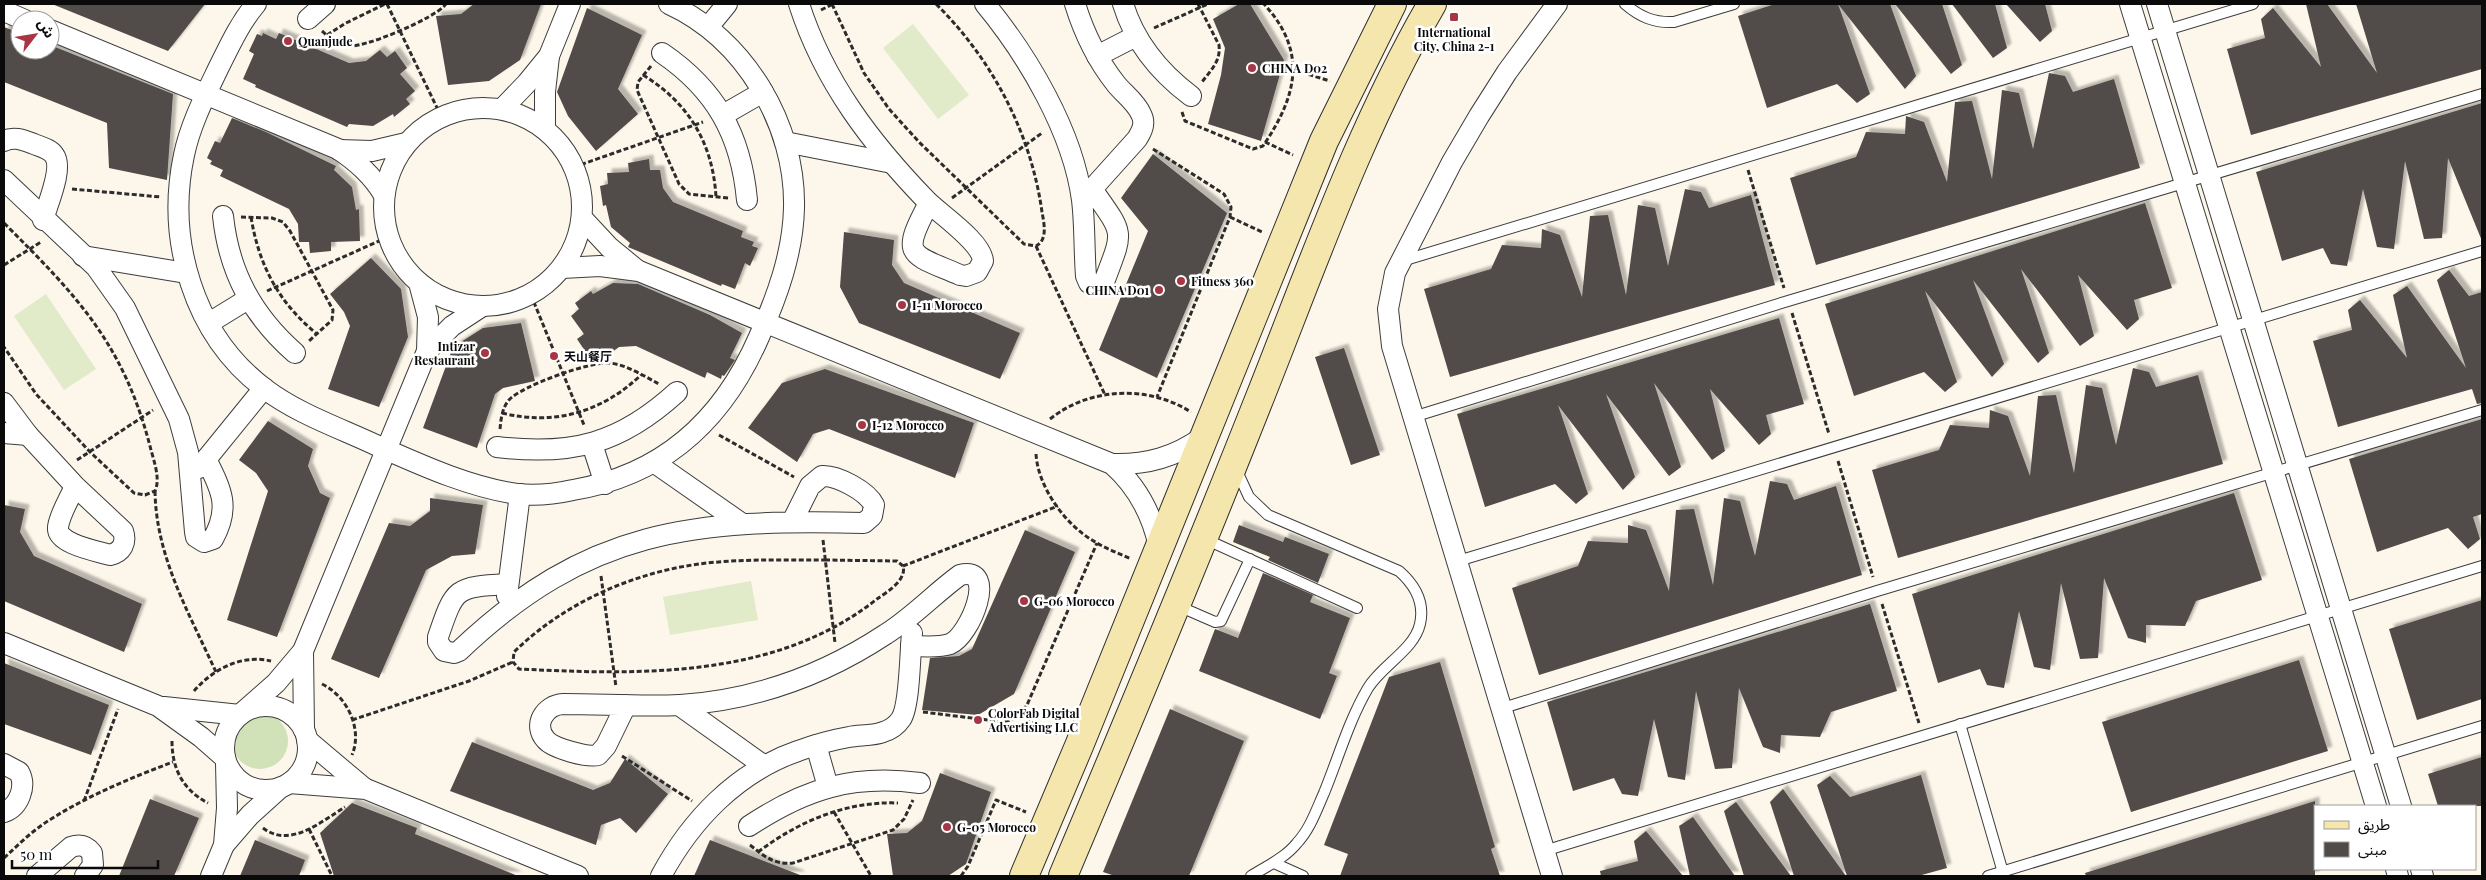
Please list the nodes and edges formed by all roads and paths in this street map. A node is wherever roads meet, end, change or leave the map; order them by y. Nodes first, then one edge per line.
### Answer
1 (256, 4) edge
2 (325, 4) edge
3 (386, 4) edge
4 (446, 4) edge
5 (570, 4) edge
6 (669, 4) edge
7 (727, 4) edge
8 (799, 4) edge
9 (832, 4) edge
10 (936, 4) edge
11 (985, 4) edge
12 (1075, 4) edge
13 (1123, 4) edge
14 (1208, 4) edge
15 (1264, 4) edge
16 (1432, 4) edge
17 (1557, 4) edge
18 (1625, 4) edge
19 (1734, 4) edge
20 (2130, 4) edge
21 (2157, 4) edge
22 (2253, 4) edge
23 (1199, 6) edge
24 (1386, 9) edge
25 (308, 19) joint
26 (709, 26) junction
27 (2165, 30) junction
28 (400, 31) junction
29 (60, 34) edge
30 (327, 35) junction
31 (1136, 36) junction
32 (2141, 37) junction
33 (662, 53) joint
34 (549, 56) junction
35 (1097, 56) junction
36 (1294, 70) junction
37 (643, 75) junction
38 (1349, 87) junction
39 (763, 92) junction
40 (2482, 94) edge
41 (206, 95) junction
42 (1191, 96) junction
43 (502, 109) junction
44 (723, 115) junction
45 (441, 116) junction
46 (1057, 122) junction
47 (696, 124) junction
48 (546, 129) junction
49 (657, 138) junction
50 (1138, 139) junction
51 (4, 141) edge
52 (785, 142) junction
53 (1265, 142) junction
54 (406, 143) junction
55 (1026, 145) junction
56 (338, 150) junction
57 (892, 164) junction
58 (1314, 165) junction
59 (574, 167) junction
60 (2210, 177) junction
61 (4, 180) edge
62 (2186, 184) junction
63 (53, 188) junction
64 (966, 188) junction
65 (384, 195) junction
66 (716, 197) junction
67 (179, 198) junction
68 (747, 200) joint
69 (933, 206) joint
70 (223, 216) joint
71 (251, 217) junction
72 (1230, 217) junction
73 (582, 218) junction
74 (4, 223) edge
75 (50, 226) junction
76 (388, 237) junction
77 (1284, 241) junction
78 (1036, 246) junction
79 (29, 249) junction
80 (2482, 251) edge
81 (83, 256) junction
82 (1401, 261) junction
83 (4, 265) edge
84 (562, 268) junction
85 (639, 271) junction
86 (311, 272) junction
87 (186, 273) junction
88 (419, 283) junction
89 (274, 288) junction
90 (531, 294) junction
91 (248, 299) junction
92 (481, 306) junction
93 (2253, 321) junction
94 (765, 322) junction
95 (209, 324) junction
96 (2230, 327) junction
97 (317, 334) junction
98 (4, 347) edge
99 (427, 351) junction
100 (295, 353) joint
101 (562, 374) junction
102 (641, 375) junction
103 (264, 388) junction
104 (677, 392) joint
105 (1104, 394) dead end
106 (1157, 396) dead end
107 (171, 398) junction
108 (4, 403) edge
109 (2482, 410) edge
110 (502, 413) junction
111 (579, 413) junction
112 (1413, 417) junction
113 (141, 418) junction
114 (702, 425) junction
115 (4, 433) edge
116 (28, 435) junction
117 (1203, 437) junction
118 (592, 444) junction
119 (497, 447) joint
120 (386, 449) junction
121 (90, 452) junction
122 (206, 459) junction
123 (1235, 460) junction
124 (655, 463) junction
125 (1112, 464) junction
126 (2297, 466) junction
127 (61, 471) junction
128 (2274, 473) junction
129 (191, 478) junction
130 (605, 484) junction
131 (75, 486) dead end
132 (810, 486) junction
133 (155, 491) junction
134 (520, 494) junction
135 (1058, 506) dead end
136 (792, 522) junction
137 (820, 522) junction
138 (741, 523) junction
139 (1203, 538) junction
140 (1097, 543) dead end
141 (1159, 547) junction
142 (598, 555) junction
143 (825, 560) junction
144 (1250, 560) junction
145 (1458, 561) junction
146 (903, 566) junction
147 (2482, 566) edge
148 (508, 584) junction
149 (603, 592) junction
150 (1175, 605) junction
151 (1356, 608) dead end
152 (2341, 608) junction
153 (505, 610) junction
154 (913, 616) junction
155 (2318, 616) junction
156 (833, 627) junction
157 (4, 643) edge
158 (911, 646) junction
159 (513, 662) junction
160 (837, 664) junction
161 (296, 671) junction
162 (614, 671) junction
163 (216, 672) junction
164 (124, 692) junction
165 (622, 705) junction
166 (679, 705) junction
167 (906, 709) junction
168 (1500, 709) junction
169 (179, 714) junction
170 (242, 714) junction
171 (1018, 717) junction
172 (352, 720) junction
173 (1960, 724) junction
174 (2482, 726) edge
175 (305, 735) junction
176 (816, 745) junction
177 (606, 746) junction
178 (1079, 746) junction
179 (2385, 755) junction
180 (226, 760) junction
181 (173, 762) junction
182 (2362, 762) junction
183 (4, 764) edge
184 (763, 765) junction
185 (341, 771) junction
186 (920, 783) joint
187 (285, 785) junction
188 (824, 788) junction
189 (368, 790) junction
190 (83, 802) junction
191 (912, 803) junction
192 (2376, 805) edge
193 (2401, 805) edge
194 (227, 808) junction
195 (708, 811) junction
196 (4, 812) edge
197 (834, 812) junction
198 (250, 815) junction
199 (1048, 821) junction
200 (748, 826) joint
201 (309, 829) junction
202 (852, 844) junction
203 (1076, 844) junction
204 (224, 845) junction
205 (1544, 851) junction
206 (758, 852) junction
207 (4, 858) edge
208 (1274, 863) junction
209 (2003, 874) edge
210 (37, 876) edge
211 (85, 876) edge
212 (211, 876) edge
213 (332, 876) edge
214 (578, 876) edge
215 (661, 876) edge
216 (871, 876) edge
217 (963, 876) edge
218 (1024, 876) edge
219 (1063, 876) edge
220 (1251, 876) edge
221 (1303, 876) edge
222 (1552, 876) edge
223 (1988, 876) edge

1 - 41 street
2 - 25 street
3 - 28 path
3 - 30 path
4 - 28 path
5 - 34 street
6 - 26 street
7 - 26 street
8 - 57 street
9 - 64 path
10 - 55 path
11 - 46 street
12 - 35 street
13 - 31 street
14 - 23 path
15 - 36 path
16 - 123 street
17 - 82 street
18 - 19 lane
20 - 32 street
21 - 27 street
22 - 27 lane
23 - 31 path
23 - 42 path
24 - 38 street
25 - 30 path
26 - 39 street
27 - 32 lane
27 - 60 street
28 - 30 path
28 - 45 path
29 - 41 street
31 - 35 street
31 - 42 street
32 - 62 street
32 - 82 lane
33 - 37 path
33 - 44 street
34 - 43 street
34 - 48 street
35 - 50 street
36 - 38 path
36 - 53 path
37 - 47 path
37 - 49 path
38 - 58 street
39 - 44 street
39 - 52 street
40 - 60 lane
41 - 56 street
41 - 67 street
42 - 53 path
43 - 45 street
43 - 48 street
44 - 47 path
44 - 68 street
45 - 54 street
46 - 50 street
46 - 55 path
47 - 49 path
47 - 66 path
48 - 59 street
49 - 59 path
49 - 66 path
50 - 72 path
51 - 63 street
52 - 57 street
52 - 94 street
53 - 58 path
54 - 56 street
54 - 65 street
55 - 64 path
55 - 78 path
56 - 65 street
57 - 69 street
58 - 77 street
59 - 73 street
60 - 62 lane
60 - 93 street
61 - 75 street
62 - 96 street
62 - 112 lane
63 - 67 path
63 - 75 street
64 - 69 path
64 - 78 path
65 - 76 street
66 - 68 path
67 - 87 street
70 - 71 path
70 - 91 street
71 - 86 path
71 - 89 path
72 - 77 path
72 - 106 path
73 - 84 street
73 - 85 street
74 - 79 path
75 - 79 path
75 - 81 street
76 - 86 path
76 - 88 street
77 - 117 street
78 - 105 path
79 - 83 path
79 - 113 path
80 - 93 lane
81 - 87 street
81 - 107 street
82 - 112 street
84 - 85 street
84 - 90 street
85 - 94 street
86 - 89 path
86 - 97 path
87 - 95 street
88 - 92 street
88 - 99 street
89 - 91 path
89 - 97 path
90 - 92 street
90 - 101 path
91 - 95 street
91 - 100 street
92 - 99 street
93 - 96 lane
93 - 126 street
94 - 114 street
94 - 125 street
95 - 103 street
96 - 128 street
96 - 145 lane
97 - 100 path
98 - 121 path
99 - 120 street
101 - 102 path
101 - 110 path
101 - 111 path
102 - 104 path
102 - 111 path
103 - 120 street
103 - 122 street
104 - 118 street
107 - 113 path
107 - 129 street
108 - 116 street
109 - 126 lane
110 - 111 path
110 - 119 path
111 - 118 path
112 - 145 street
113 - 121 path
113 - 133 path
114 - 124 street
114 - 132 path
115 - 116 street
116 - 127 street
117 - 125 street
117 - 141 street
118 - 119 street
118 - 130 street
120 - 134 street
120 - 161 street
121 - 127 path
121 - 133 path
122 - 129 street
122 - 129 street
123 - 139 street
123 - 208 lane
124 - 130 street
124 - 138 street
125 - 141 street
126 - 128 lane
126 - 152 street
127 - 131 street
128 - 155 street
128 - 168 lane
130 - 134 street
132 - 136 street
132 - 137 street
133 - 163 path
134 - 148 street
135 - 146 path
136 - 137 street
136 - 138 street
137 - 143 path
138 - 142 street
139 - 144 lane
139 - 150 street
140 - 171 path
141 - 178 street
142 - 149 path
142 - 153 street
143 - 146 path
143 - 149 path
143 - 156 path
144 - 150 lane
144 - 151 lane
145 - 168 street
146 - 156 path
147 - 152 lane
148 - 153 street
148 - 153 street
149 - 159 path
149 - 162 path
150 - 203 street
152 - 155 lane
152 - 179 street
154 - 158 street
154 - 158 street
154 - 160 street
155 - 173 lane
155 - 182 street
156 - 160 path
156 - 162 path
157 - 164 street
158 - 167 street
159 - 162 path
159 - 172 path
160 - 166 street
161 - 163 path
161 - 170 street
161 - 172 path
161 - 175 street
162 - 165 path
163 - 169 path
164 - 169 street
164 - 190 path
165 - 166 street
165 - 177 street
165 - 177 street
166 - 184 street
167 - 171 path
167 - 176 street
168 - 205 street
169 - 170 street
169 - 180 street
169 - 181 path
170 - 175 street
170 - 180 street
171 - 178 path
172 - 185 path
173 - 205 lane
173 - 209 lane
174 - 179 lane
175 - 185 street
175 - 187 street
176 - 184 street
176 - 188 street
177 - 195 path
178 - 199 street
178 - 203 street
179 - 182 lane
179 - 193 street
180 - 187 street
180 - 194 street
181 - 190 path
181 - 194 path
182 - 192 street
182 - 209 lane
183 - 196 street
184 - 195 street
185 - 189 street
186 - 188 street
186 - 191 path
187 - 189 street
187 - 198 street
188 - 197 path
188 - 200 street
189 - 201 path
189 - 214 street
190 - 207 path
191 - 197 path
191 - 202 path
194 - 204 street
195 - 215 street
197 - 202 path
197 - 206 path
198 - 201 path
198 - 204 street
199 - 217 path
199 - 218 street
200 - 206 path
201 - 213 path
202 - 206 path
202 - 216 path
203 - 219 street
204 - 212 street
205 - 222 street
208 - 220 lane
208 - 221 lane
209 - 223 lane
210 - 211 street

